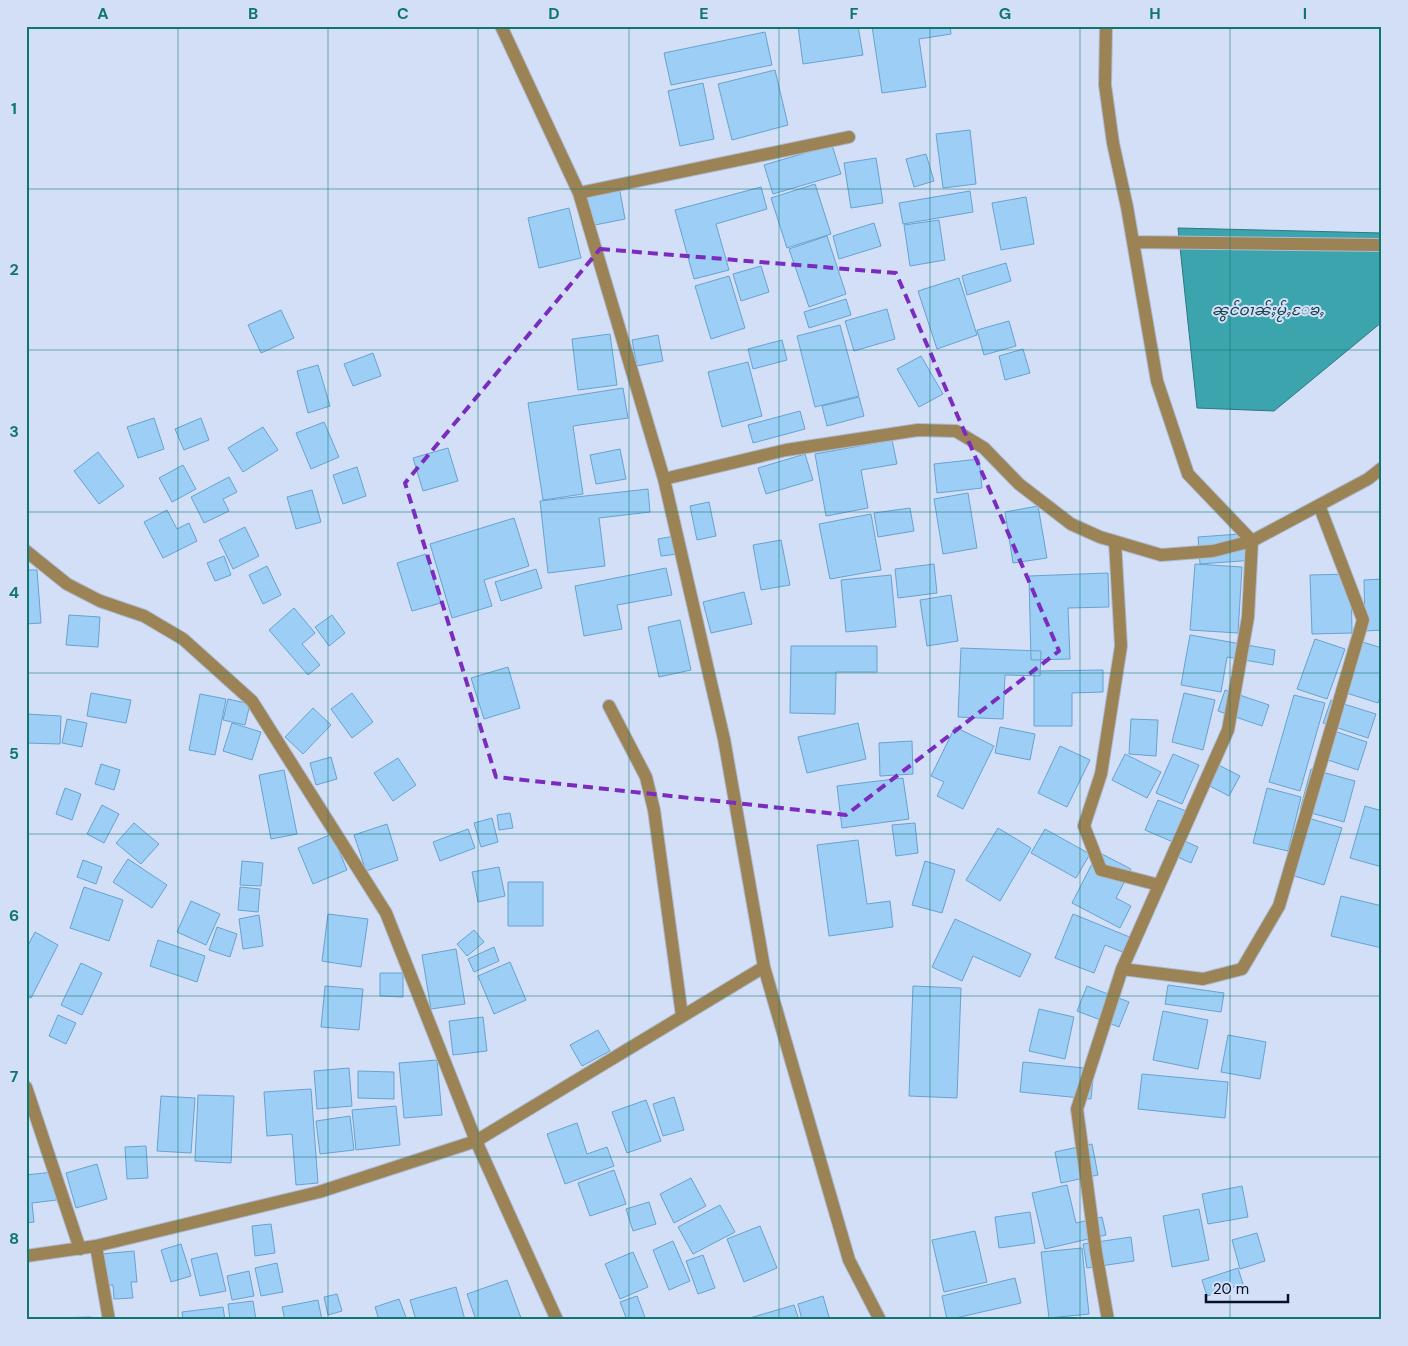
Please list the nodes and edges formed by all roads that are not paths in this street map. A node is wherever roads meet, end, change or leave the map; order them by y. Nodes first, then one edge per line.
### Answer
1 (501, 26) edge
2 (1106, 26) edge
3 (849, 137) dead end
4 (579, 193) junction
5 (1133, 242) junction
6 (1382, 245) edge
7 (1382, 468) edge
8 (664, 479) junction
9 (1318, 505) junction
10 (1252, 541) junction
11 (1115, 542) junction
12 (26, 551) edge
13 (608, 706) dead end
14 (1159, 885) junction
15 (764, 967) junction
16 (1122, 969) junction
17 (682, 1016) junction
18 (26, 1087) edge
19 (476, 1141) junction
20 (96, 1246) junction
21 (80, 1249) junction
22 (26, 1256) edge
23 (108, 1320) edge
24 (556, 1320) edge
25 (880, 1320) edge
26 (1108, 1320) edge

1 - 4 street
2 - 5 street
3 - 4 street
4 - 8 street
5 - 6 street
5 - 10 street
7 - 9 street
8 - 11 street
8 - 15 street
9 - 10 street
9 - 16 street
10 - 11 street
10 - 14 street
11 - 14 street
12 - 19 street
13 - 17 street
14 - 16 street
15 - 17 street
15 - 25 street
16 - 26 street
17 - 19 street
18 - 21 street
19 - 20 street
19 - 24 street
20 - 21 street
20 - 23 street
21 - 22 street

